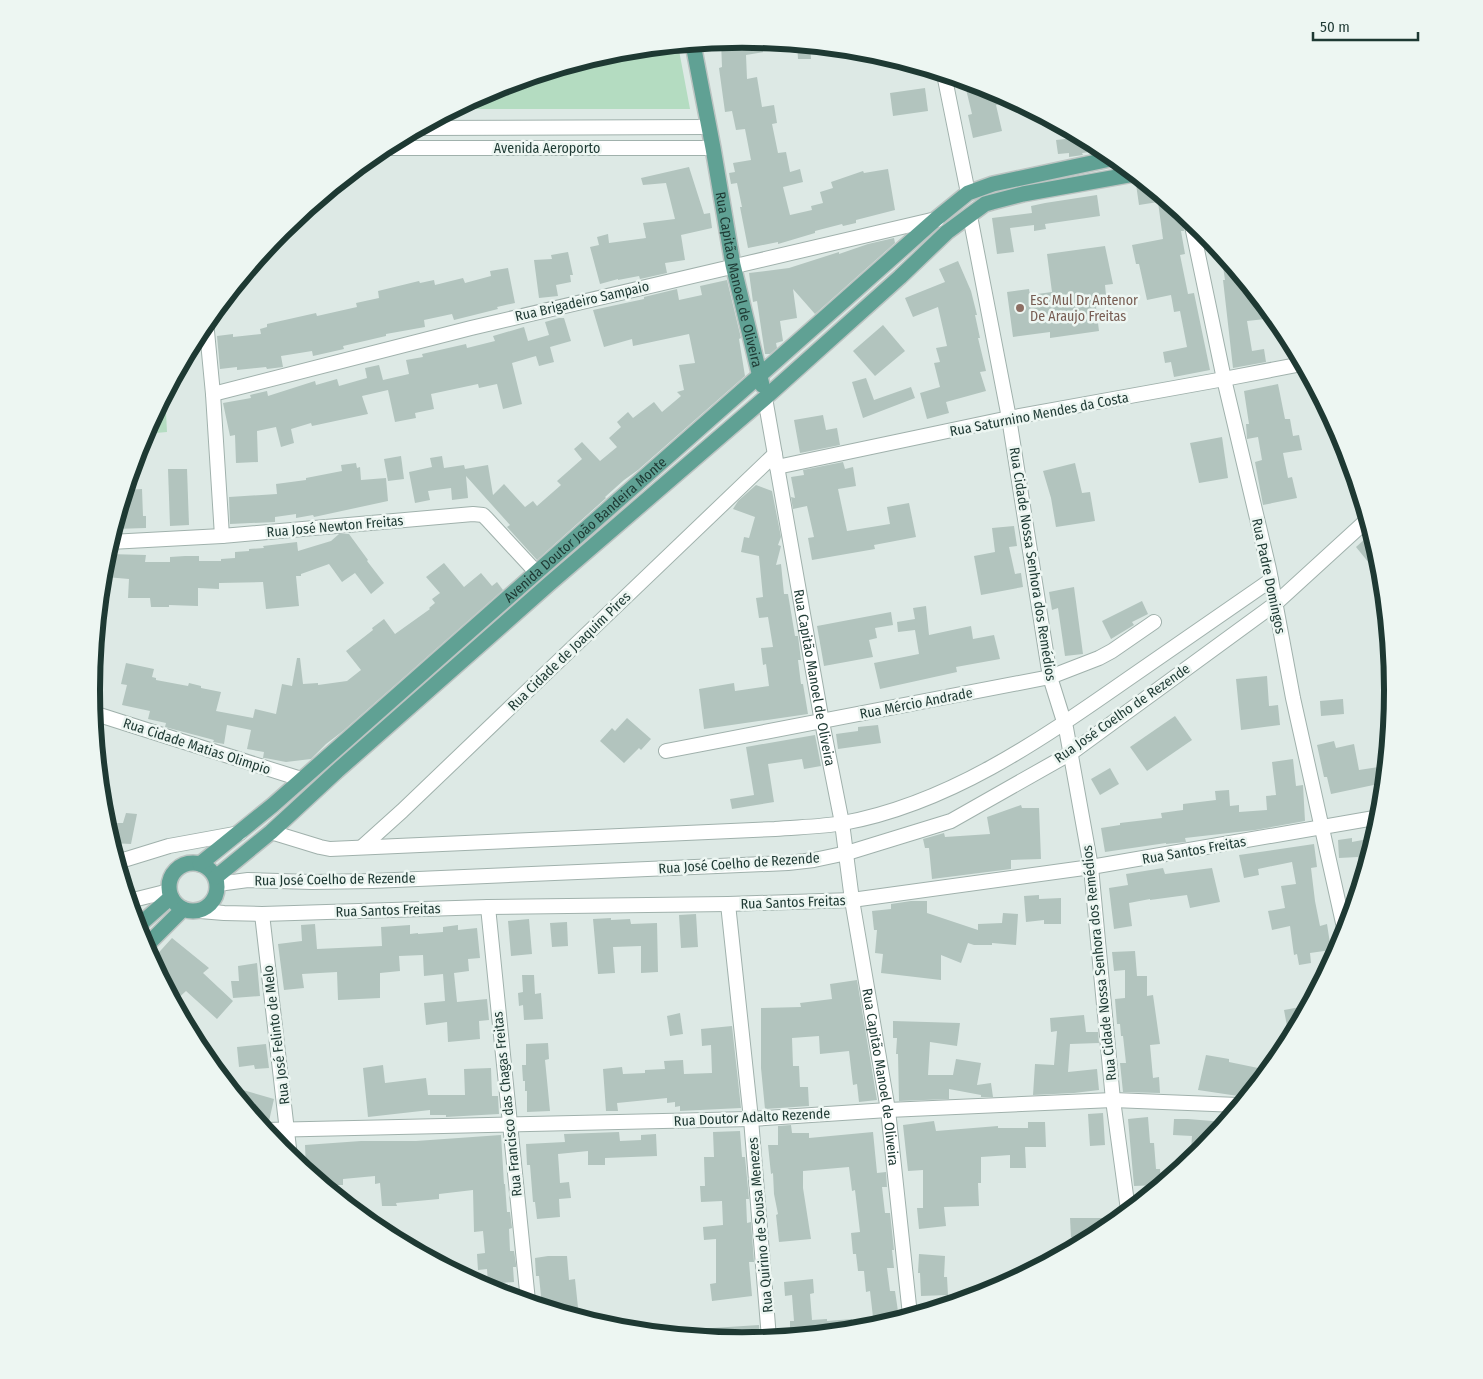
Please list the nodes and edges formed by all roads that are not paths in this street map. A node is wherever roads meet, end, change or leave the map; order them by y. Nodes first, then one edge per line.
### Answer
1 (694, 50) edge
2 (945, 81) edge
3 (708, 127) junction
4 (431, 128) edge
5 (398, 148) edge
6 (713, 148) junction
7 (1104, 160) edge
8 (1126, 176) edge
9 (1018, 178) junction
10 (968, 193) junction
11 (1023, 194) junction
12 (970, 216) junction
13 (936, 219) junction
14 (947, 232) junction
15 (1195, 236) edge
16 (885, 264) junction
17 (733, 265) junction
18 (900, 277) junction
19 (207, 334) edge
20 (1295, 365) edge
21 (759, 376) junction
22 (1224, 380) junction
23 (213, 394) junction
24 (765, 398) junction
25 (1009, 418) junction
26 (776, 460) junction
27 (1362, 524) edge
28 (222, 536) junction
29 (117, 542) edge
30 (536, 572) junction
31 (1271, 580) junction
32 (1274, 604) junction
33 (1154, 622) dead end
34 (1050, 677) junction
35 (101, 715) edge
36 (822, 722) junction
37 (1065, 723) junction
38 (666, 751) dead end
39 (1071, 753) junction
40 (301, 779) junction
41 (1370, 819) edge
42 (842, 823) junction
43 (1322, 828) junction
44 (271, 832) junction
45 (240, 833) junction
46 (362, 847) junction
47 (847, 853) junction
48 (122, 860) edge
49 (200, 864) junction
50 (1091, 867) junction
51 (217, 880) junction
52 (170, 894) junction
53 (135, 900) edge
54 (852, 900) junction
55 (728, 904) junction
56 (488, 906) junction
57 (183, 909) junction
58 (200, 911) junction
59 (262, 914) junction
60 (1342, 917) edge
61 (143, 921) edge
62 (151, 941) edge
63 (1113, 1100) junction
64 (1231, 1105) edge
65 (888, 1110) junction
66 (751, 1119) junction
67 (509, 1124) junction
68 (288, 1129) junction
69 (275, 1130) edge
70 (289, 1144) edge
71 (1127, 1203) edge
72 (527, 1294) edge
73 (909, 1310) edge
74 (768, 1331) edge

1 - 3 main road, Rua Capitão Manoel de Oliveira
2 - 10 street
3 - 4 street, Avenida Aeroporto
3 - 6 main road, Rua Capitão Manoel de Oliveira
5 - 6 street, Avenida Aeroporto
6 - 17 main road, Rua Capitão Manoel de Oliveira
7 - 9 main road, Avenida Doutor João Bandeira Monte
8 - 11 main road, Avenida Doutor João Bandeira Monte
9 - 10 main road, Avenida Doutor João Bandeira Monte
9 - 11 main road
10 - 13 main road, Avenida Doutor João Bandeira Monte
11 - 12 main road, Avenida Doutor João Bandeira Monte
12 - 14 main road, Avenida Doutor João Bandeira Monte
12 - 25 street, Rua Cidade Nossa Senhora dos Remédios
13 - 14 street
13 - 16 main road, Avenida Doutor João Bandeira Monte
13 - 17 street, Rua Brigadeiro Sampaio
14 - 18 main road, Avenida Doutor João Bandeira Monte
15 - 22 street, Rua Padre Domingos
16 - 18 main road
16 - 21 main road, Avenida Doutor João Bandeira Monte
17 - 21 main road, Rua Capitão Manoel de Oliveira
17 - 23 street, Rua Brigadeiro Sampaio
18 - 24 main road, Avenida Doutor João Bandeira Monte
19 - 23 street
20 - 22 street, Rua Saturnino Mendes da Costa
21 - 24 main road, Rua Capitão Manoel de Oliveira
21 - 30 main road, Avenida Doutor João Bandeira Monte
22 - 25 street, Rua Saturnino Mendes da Costa
22 - 31 street, Rua Padre Domingos
23 - 28 street
24 - 26 street, Rua Capitão Manoel de Oliveira
24 - 44 main road, Avenida Doutor João Bandeira Monte
25 - 26 street, Rua Saturnino Mendes da Costa
25 - 34 street, Rua Cidade Nossa Senhora dos Remédios
26 - 36 street, Rua Capitão Manoel de Oliveira
26 - 46 street, Rua Cidade de Joaquim Pires
27 - 32 street, Rua José Coelho de Rezende
28 - 29 street, Rua José Newton Freitas
28 - 30 street, Rua José Newton Freitas
30 - 40 main road, Avenida Doutor João Bandeira Monte
31 - 32 street, Rua Padre Domingos
31 - 37 street, Rua José Coelho de Rezende
32 - 39 street, Rua José Coelho de Rezende
32 - 43 street, Rua Padre Domingos
33 - 34 street, Rua Mércio Andrade
34 - 36 street, Rua Mércio Andrade
34 - 37 street, Rua Cidade Nossa Senhora dos Remédios
35 - 40 street, Rua Cidade Matias Olimpio
36 - 38 street, Rua Mércio Andrade
36 - 42 street, Rua Capitão Manoel de Oliveira
37 - 39 street, Rua Cidade Nossa Senhora dos Remédios
37 - 42 street, Rua José Coelho de Rezende
39 - 47 street, Rua José Coelho de Rezende
39 - 50 street, Rua Cidade Nossa Senhora dos Remédios
40 - 45 main road, Avenida Doutor João Bandeira Monte
41 - 43 street, Rua Santos Freitas
42 - 46 street, Rua José Coelho de Rezende
42 - 47 street, Rua Capitão Manoel de Oliveira
43 - 50 street, Rua Santos Freitas
43 - 60 street, Rua Padre Domingos
44 - 46 street, Rua José Coelho de Rezende
44 - 51 main road, Avenida Doutor João Bandeira Monte
45 - 48 street
45 - 49 main road, Avenida Doutor João Bandeira Monte
47 - 51 street, Rua José Coelho de Rezende
47 - 54 street, Rua Capitão Manoel de Oliveira
49 - 51 main road
49 - 52 main road
50 - 54 street, Rua Santos Freitas
50 - 63 street, Rua Cidade Nossa Senhora dos Remédios
51 - 58 main road
52 - 53 street
52 - 57 main road
52 - 61 main road
54 - 55 street, Rua Santos Freitas
54 - 65 street, Rua Capitão Manoel de Oliveira
55 - 56 street, Rua Santos Freitas
55 - 66 street, Rua Quirino de Sousa Menezes
56 - 59 street, Rua Santos Freitas
56 - 67 street, Rua Francisco das Chagas Freitas
57 - 58 main road
57 - 62 main road
58 - 59 street, Rua Santos Freitas
59 - 68 street, Rua José Felinto de Melo
63 - 64 street, Rua Doutor Adalto Rezende
63 - 65 street, Rua Doutor Adalto Rezende
63 - 71 street, Rua Cidade Nossa Senhora dos Remédios
65 - 66 street, Rua Doutor Adalto Rezende
65 - 73 street, Rua Capitão Manoel de Oliveira
66 - 67 street, Rua Doutor Adalto Rezende
66 - 74 street, Rua Quirino de Sousa Menezes
67 - 68 street, Rua Doutor Adalto Rezende
67 - 72 street, Rua Francisco das Chagas Freitas
68 - 69 street, Rua Doutor Adalto Rezende
68 - 70 street, Rua José Felinto de Melo

